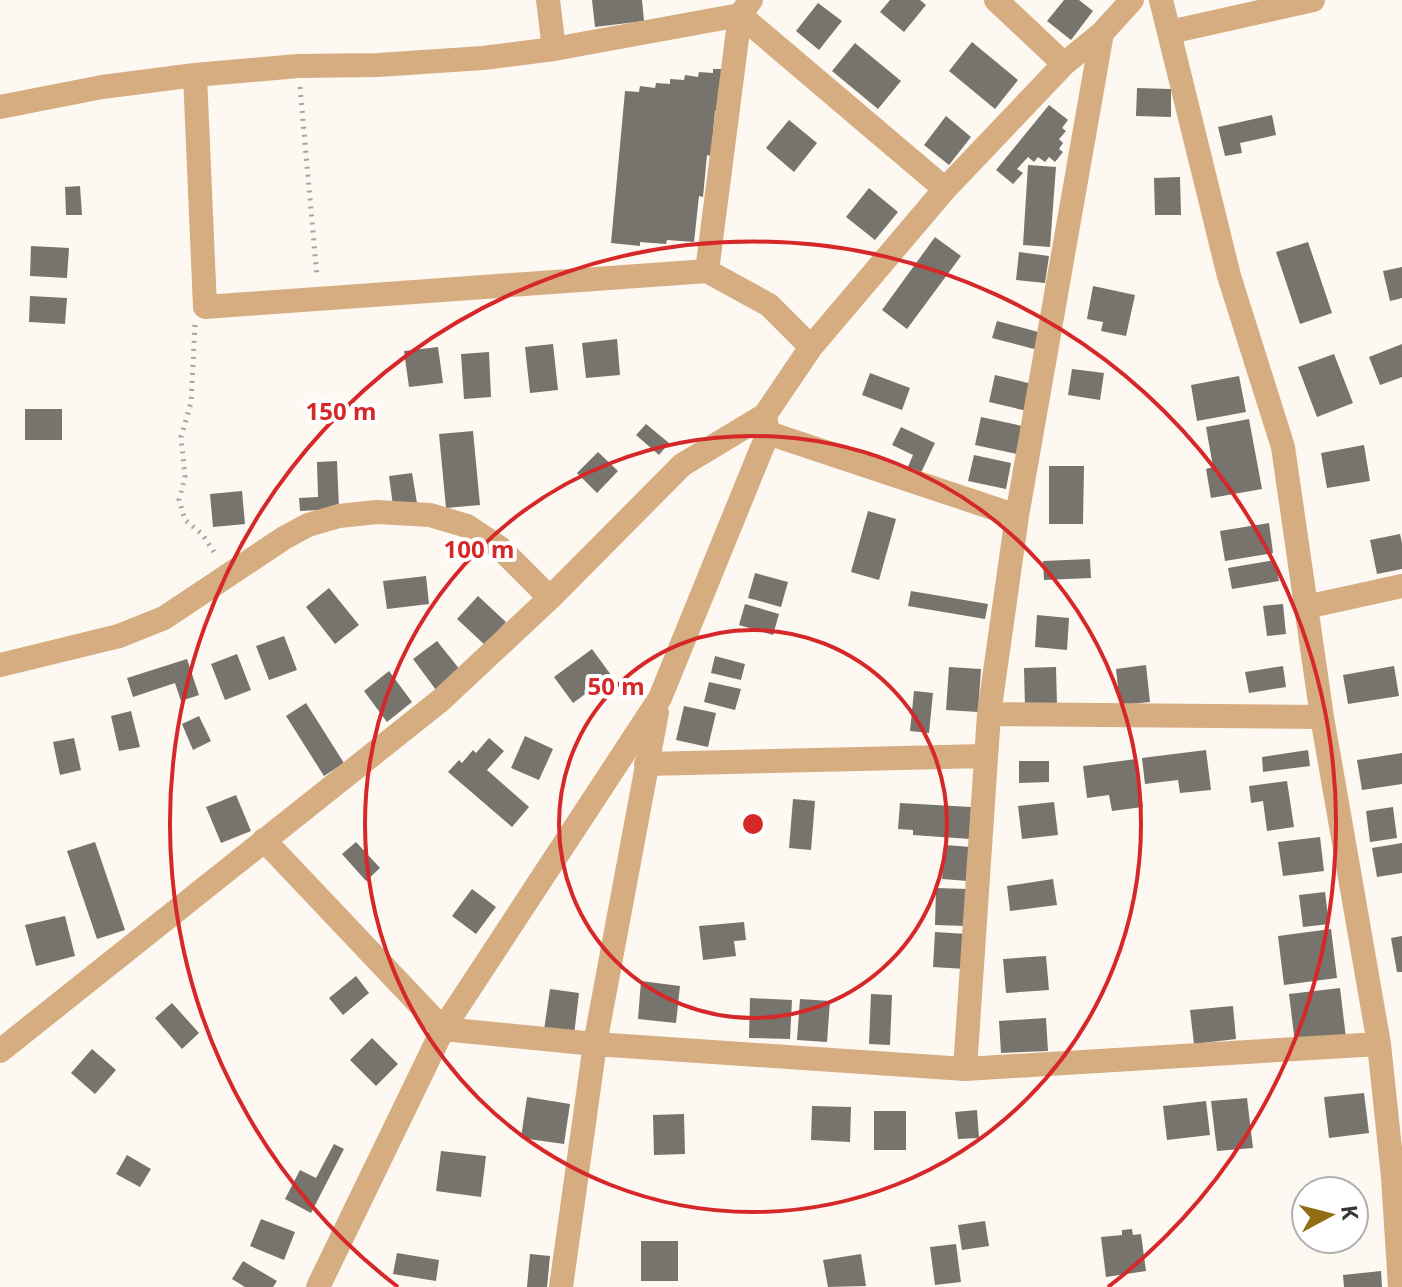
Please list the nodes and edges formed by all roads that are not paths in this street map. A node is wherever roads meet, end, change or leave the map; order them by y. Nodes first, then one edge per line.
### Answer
1 (548, 0) edge
2 (996, 0) edge
3 (1132, 0) edge
4 (1161, 0) edge
5 (1313, 0) edge
6 (745, 7) edge
7 (1170, 32) junction
8 (1102, 33) junction
9 (554, 49) junction
10 (1064, 64) junction
11 (195, 75) junction
12 (0, 107) edge
13 (945, 189) junction
14 (707, 271) junction
15 (811, 347) junction
16 (766, 424) junction
17 (1017, 516) junction
18 (1402, 586) edge
19 (550, 598) junction
20 (1306, 607) junction
21 (0, 665) edge
22 (660, 698) junction
23 (989, 714) junction
24 (1322, 717) junction
25 (985, 756) junction
26 (646, 764) junction
27 (264, 840) junction
28 (443, 1029) junction
29 (3, 1043) edge
30 (595, 1044) junction
31 (1379, 1044) junction
32 (965, 1069) junction
33 (1398, 1176) edge
34 (318, 1287) edge
35 (561, 1287) edge
36 (1400, 1287) edge

1 - 9 street
2 - 10 street
3 - 8 street
4 - 7 street
5 - 7 street
6 - 9 street
6 - 13 street
6 - 14 street
7 - 20 street
8 - 10 street
8 - 17 street
9 - 11 street
10 - 13 street
11 - 12 street
11 - 14 street
13 - 15 street
14 - 15 street
15 - 16 street
16 - 17 street
16 - 19 street
16 - 22 street
17 - 23 street
18 - 20 street
19 - 21 street
19 - 27 street
20 - 24 street
22 - 26 street
22 - 28 street
23 - 24 street
23 - 25 street
24 - 31 street
25 - 26 street
25 - 32 street
26 - 30 street
27 - 28 street
27 - 29 street
28 - 30 street
28 - 34 street
30 - 32 street
30 - 35 street
31 - 32 street
31 - 33 street
33 - 36 street

